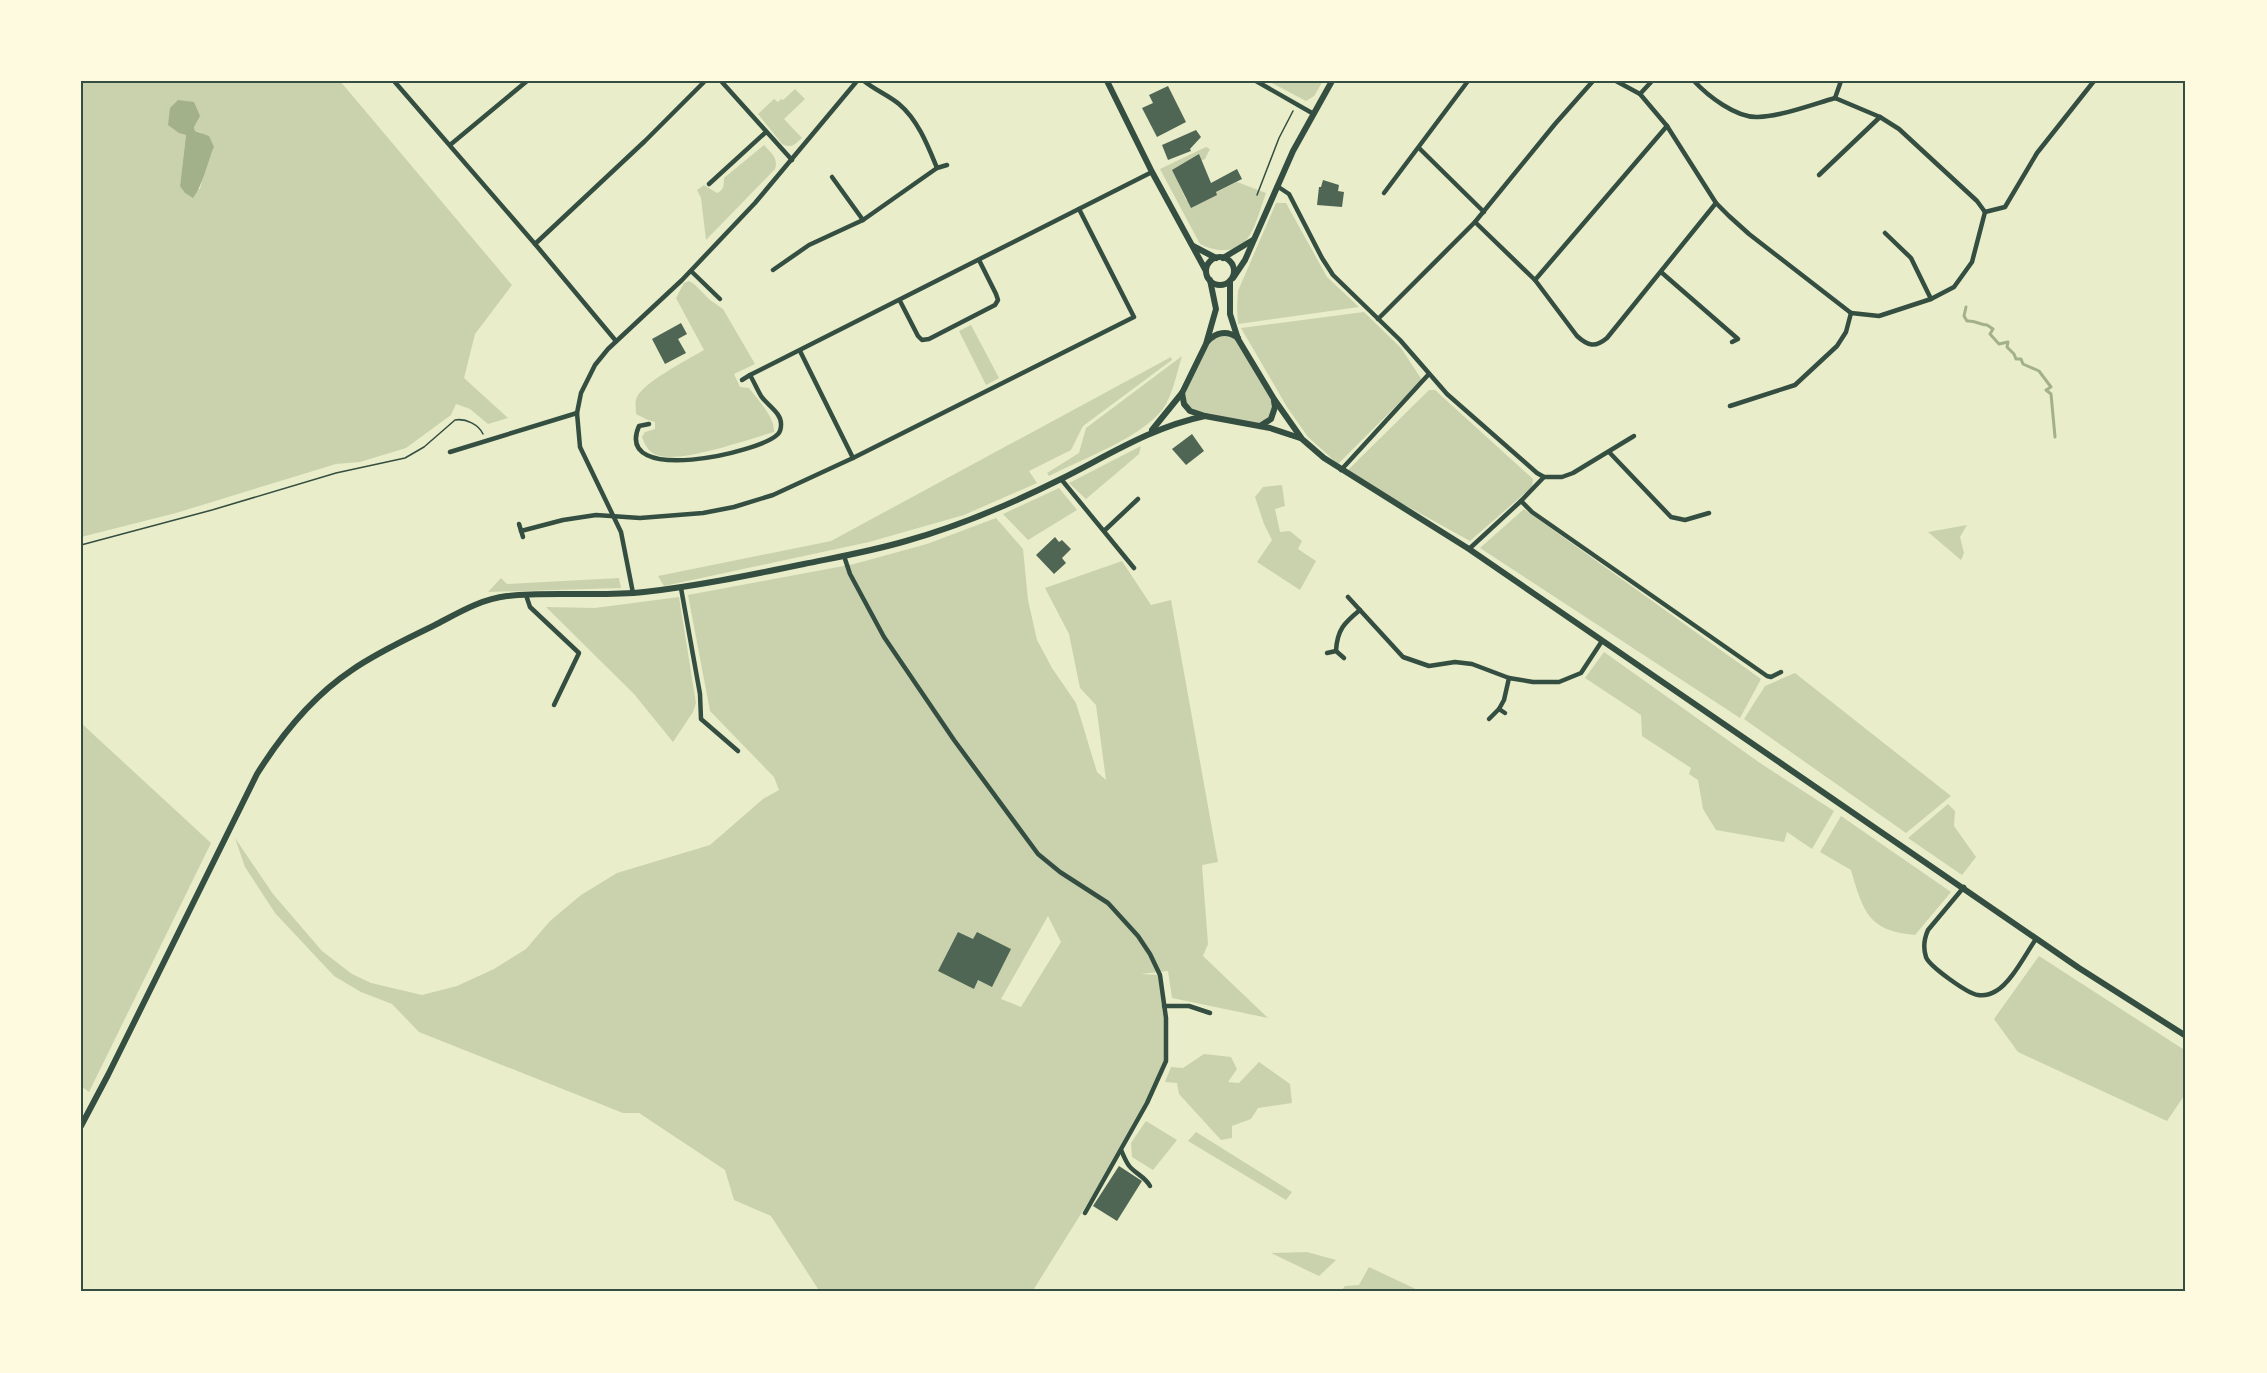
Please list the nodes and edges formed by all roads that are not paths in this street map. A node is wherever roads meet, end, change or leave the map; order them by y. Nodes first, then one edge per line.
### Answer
1 (394, 81) edge
2 (528, 81) edge
3 (705, 81) edge
4 (721, 81) edge
5 (857, 81) edge
6 (864, 81) edge
7 (1107, 81) edge
8 (1256, 81) edge
9 (1332, 81) edge
10 (1468, 81) edge
11 (1593, 81) edge
12 (1616, 81) edge
13 (1652, 81) edge
14 (1694, 81) edge
15 (1841, 81) edge
16 (2094, 81) edge
17 (1640, 94) junction
18 (1835, 98) junction
19 (1312, 113) junction
20 (1880, 117) junction
21 (1667, 126) junction
22 (766, 132) junction
23 (450, 145) junction
24 (1419, 148) junction
25 (792, 160) junction
26 (947, 165) dead end
27 (937, 168) junction
28 (1152, 172) junction
29 (1819, 175) dead end
30 (832, 177) dead end
31 (709, 184) dead end
32 (1276, 186) junction
33 (1384, 193) dead end
34 (1716, 203) junction
35 (1079, 209) junction
36 (1484, 212) junction
37 (1985, 212) junction
38 (863, 220) junction
39 (1475, 222) junction
40 (1885, 233) dead end
41 (1253, 240) junction
42 (535, 244) junction
43 (1192, 245) junction
44 (1220, 258) junction
45 (979, 260) junction
46 (773, 270) dead end
47 (691, 271) junction
48 (1206, 271) junction
49 (1661, 272) junction
50 (1210, 280) junction
51 (1231, 280) junction
52 (1535, 280) junction
53 (720, 299) dead end
54 (1931, 299) junction
55 (900, 301) junction
56 (1851, 313) junction
57 (1378, 319) junction
58 (1238, 339) junction
59 (616, 341) junction
60 (1732, 342) dead end
61 (1206, 344) junction
62 (800, 351) junction
63 (750, 375) junction
64 (1428, 375) junction
65 (742, 380) dead end
66 (1182, 393) junction
67 (1274, 399) junction
68 (1730, 406) dead end
69 (577, 413) junction
70 (1204, 416) junction
71 (637, 419) dead end
72 (649, 424) dead end
73 (639, 426) junction
74 (1260, 426) junction
75 (1149, 432) junction
76 (1634, 436) dead end
77 (1302, 439) junction
78 (450, 452) dead end
79 (1610, 452) junction
80 (853, 458) junction
81 (1341, 470) junction
82 (1544, 477) junction
83 (1061, 479) junction
84 (1138, 499) dead end
85 (1521, 501) junction
86 (1709, 513) dead end
87 (615, 515) junction
88 (519, 524) dead end
89 (521, 531) junction
90 (1104, 531) junction
91 (523, 537) dead end
92 (1469, 549) junction
93 (844, 556) junction
94 (1134, 568) dead end
95 (681, 588) junction
96 (633, 593) junction
97 (526, 595) junction
98 (1348, 597) dead end
99 (1360, 610) junction
100 (1602, 641) junction
101 (1336, 651) junction
102 (1327, 653) dead end
103 (1344, 658) dead end
104 (1781, 672) dead end
105 (1509, 678) junction
106 (554, 705) dead end
107 (1499, 709) junction
108 (1505, 713) dead end
109 (1489, 719) dead end
110 (738, 751) dead end
111 (1964, 887) junction
112 (2036, 939) junction
113 (1164, 1006) junction
114 (1210, 1013) dead end
115 (2186, 1036) edge
116 (81, 1126) edge
117 (1122, 1150) junction
118 (1149, 1186) dead end
119 (1085, 1213) dead end

1 - 23 street
2 - 23 street
3 - 42 street
4 - 22 street
5 - 25 street
6 - 27 street
7 - 28 main road
8 - 19 street
9 - 19 main road
10 - 24 street
11 - 36 street
12 - 17 street
13 - 17 street
14 - 18 street
15 - 18 street
16 - 37 street
17 - 21 street
18 - 20 street
19 - 32 main road
20 - 29 street
20 - 37 street
21 - 34 street
21 - 52 street
22 - 25 street
22 - 31 street
23 - 42 street
24 - 33 street
24 - 36 street
25 - 47 street
26 - 27 street
27 - 38 street
28 - 35 street
28 - 43 main road
30 - 38 street
32 - 41 main road
32 - 57 street
34 - 49 street
34 - 56 street
35 - 45 street
35 - 80 street
36 - 39 street
37 - 54 street
38 - 46 street
39 - 52 street
39 - 57 street
40 - 54 street
41 - 44 main road
41 - 51 main road
42 - 59 street
43 - 44 main road
43 - 48 main road
44 - 48 main road
44 - 51 main road
45 - 55 street
45 - 55 street
47 - 53 street
47 - 59 street
48 - 50 main road
49 - 52 street
49 - 60 street
50 - 51 main road
50 - 61 main road
51 - 58 main road
54 - 56 street
55 - 62 street
56 - 68 street
57 - 64 street
58 - 61 main road
58 - 67 main road
59 - 69 street
61 - 66 main road
62 - 63 street
62 - 80 street
63 - 65 street
63 - 73 street
64 - 81 street
64 - 82 street
66 - 70 main road
66 - 75 main road
67 - 74 main road
67 - 77 main road
69 - 78 street
69 - 87 street
70 - 74 main road
70 - 75 main road
71 - 73 street
72 - 73 street
74 - 77 main road
75 - 83 main road
76 - 79 street
77 - 81 main road
79 - 82 street
79 - 86 street
80 - 87 street
81 - 92 main road
82 - 85 street
83 - 90 street
83 - 93 main road
84 - 90 street
85 - 92 street
85 - 104 street
87 - 89 street
87 - 96 street
88 - 89 street
89 - 91 street
90 - 94 street
92 - 100 main road
93 - 95 main road
93 - 113 street
95 - 96 main road
95 - 110 street
96 - 97 main road
97 - 106 street
97 - 116 main road
98 - 99 street
99 - 101 street
99 - 105 street
100 - 105 street
100 - 111 main road
101 - 102 street
101 - 103 street
105 - 107 street
107 - 108 street
107 - 109 street
111 - 112 main road
111 - 112 street
112 - 115 main road
113 - 114 street
113 - 117 street
117 - 118 street
117 - 119 street

